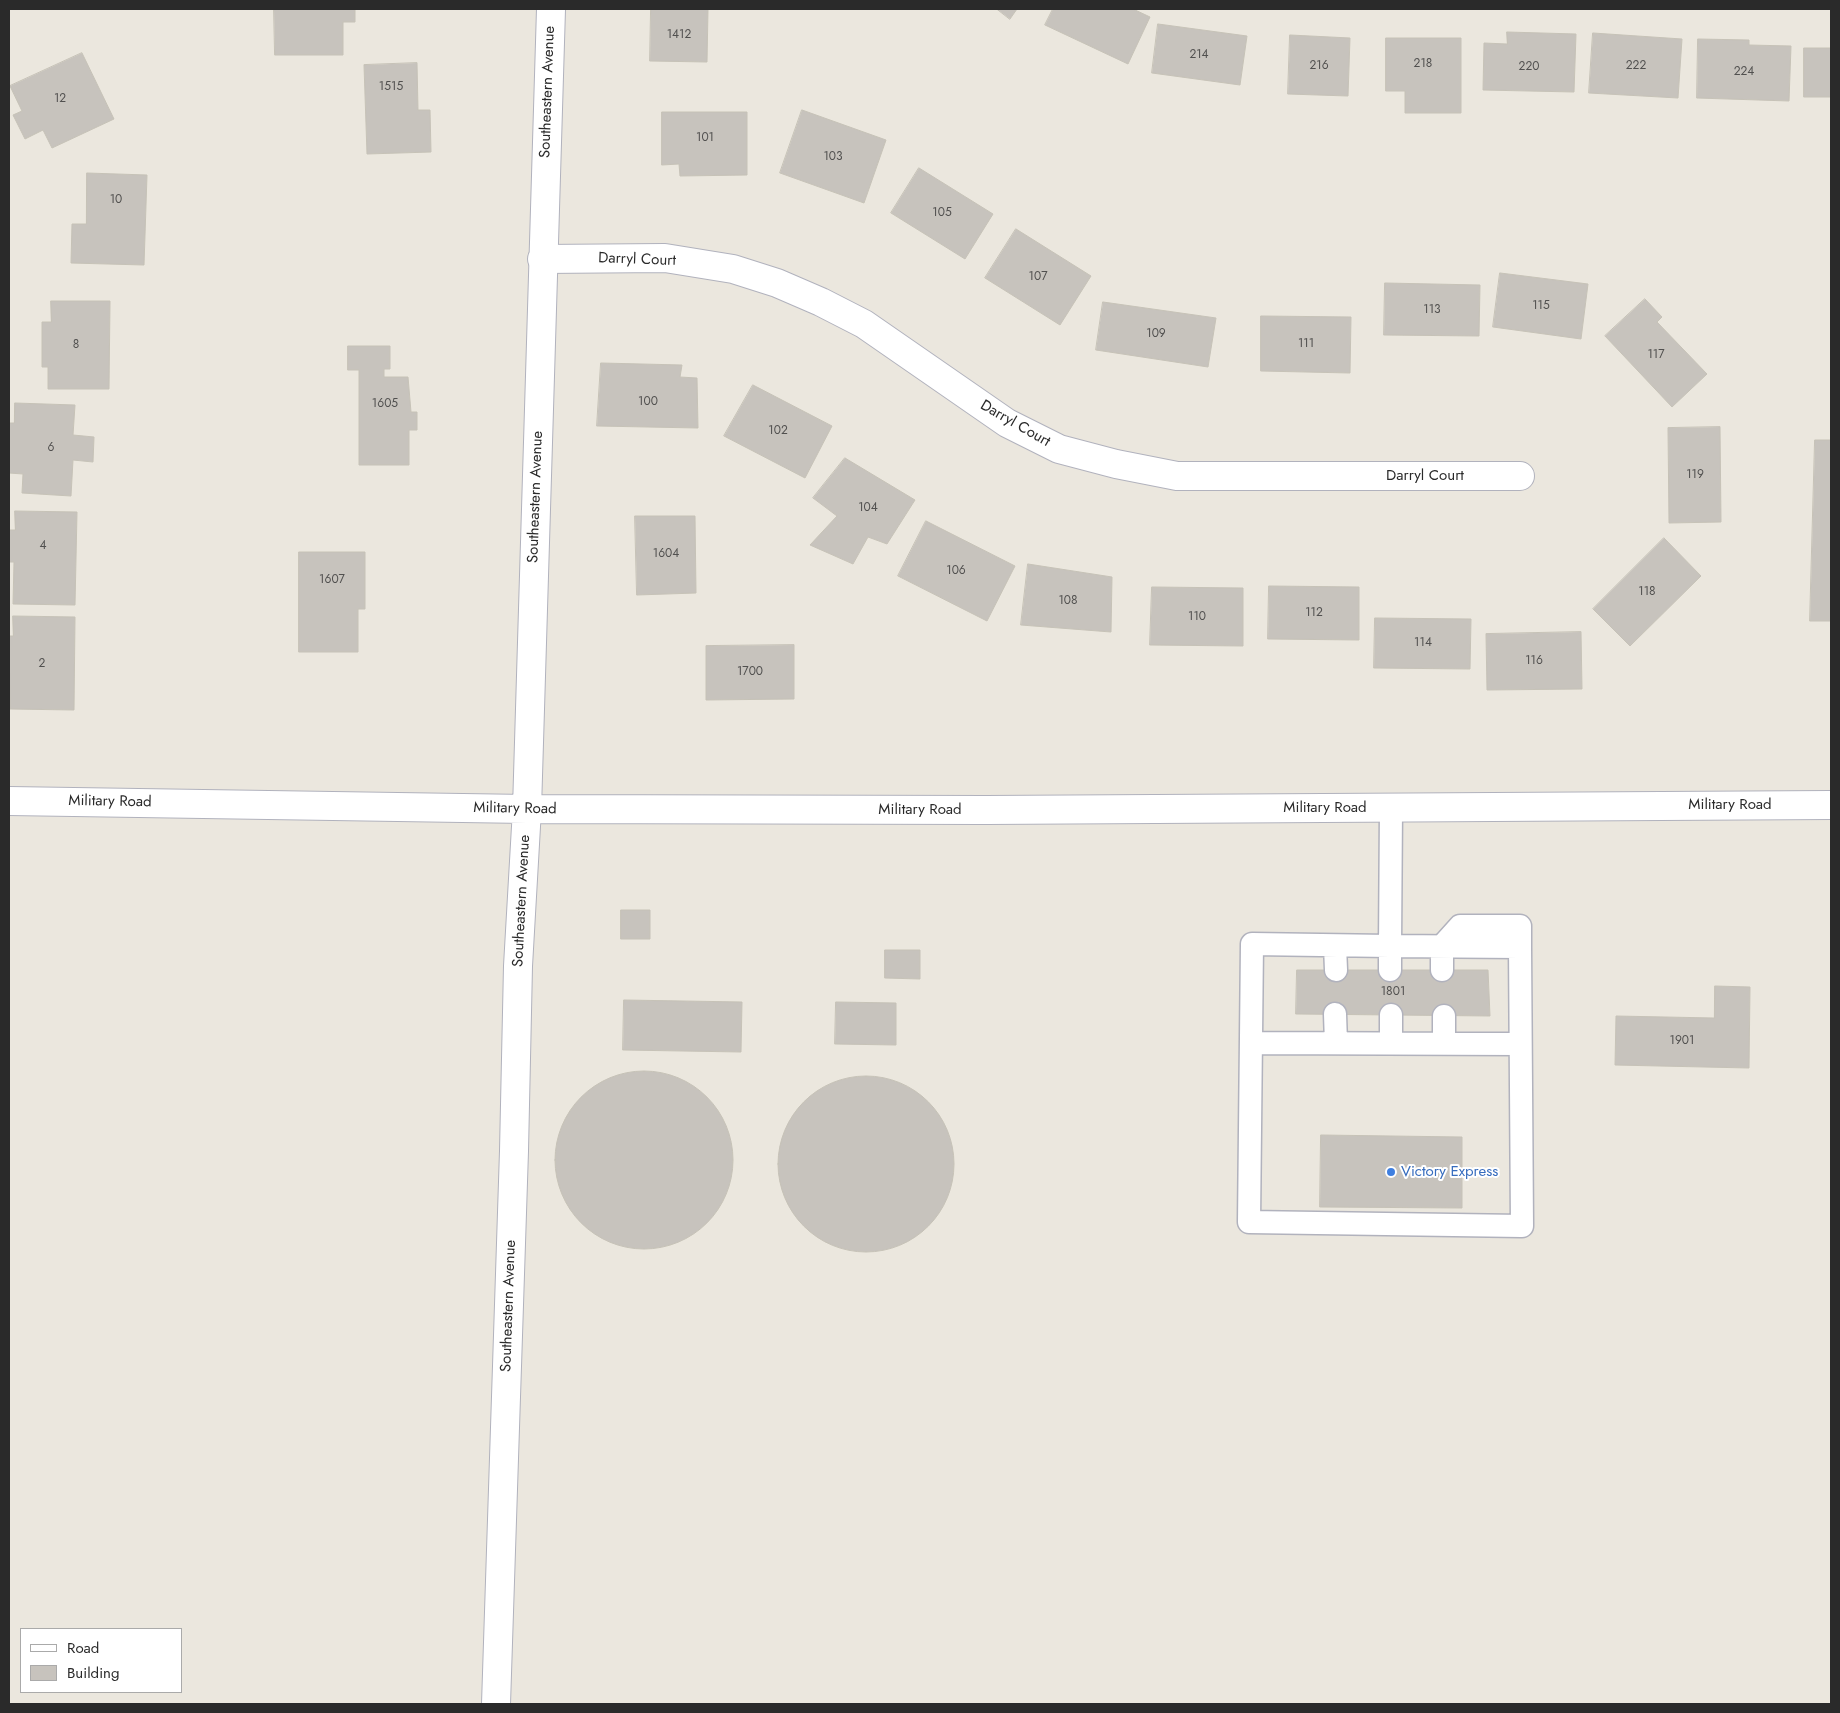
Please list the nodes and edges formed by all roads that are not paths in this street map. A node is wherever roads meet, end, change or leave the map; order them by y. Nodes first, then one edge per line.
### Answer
1 (551, 9) edge
2 (542, 259) junction
3 (1520, 476) dead end
4 (9, 801) edge
5 (1831, 805) edge
6 (1391, 808) junction
7 (527, 809) junction
8 (1335, 946) junction
9 (1390, 946) junction
10 (1442, 946) junction
11 (1336, 970) dead end
12 (1390, 970) dead end
13 (1442, 970) dead end
14 (1335, 1014) dead end
15 (1391, 1015) dead end
16 (1444, 1016) dead end
17 (1250, 1043) junction
18 (1336, 1043) junction
19 (1391, 1043) junction
20 (1444, 1043) junction
21 (1520, 1044) junction
22 (496, 1704) edge

1 - 2 street, Southeastern Avenue
2 - 3 street, Darryl Court
2 - 7 street, Southeastern Avenue
4 - 7 street, Military Road
5 - 6 street, Military Road
6 - 7 street, Military Road
6 - 9 lane
7 - 22 street, Southeastern Avenue
8 - 9 lane
8 - 11 lane
8 - 17 lane
9 - 10 lane
9 - 12 lane
10 - 13 lane
10 - 21 lane
14 - 18 lane
15 - 19 lane
16 - 20 lane
17 - 18 lane
17 - 21 lane
18 - 19 lane
19 - 20 lane
20 - 21 lane

